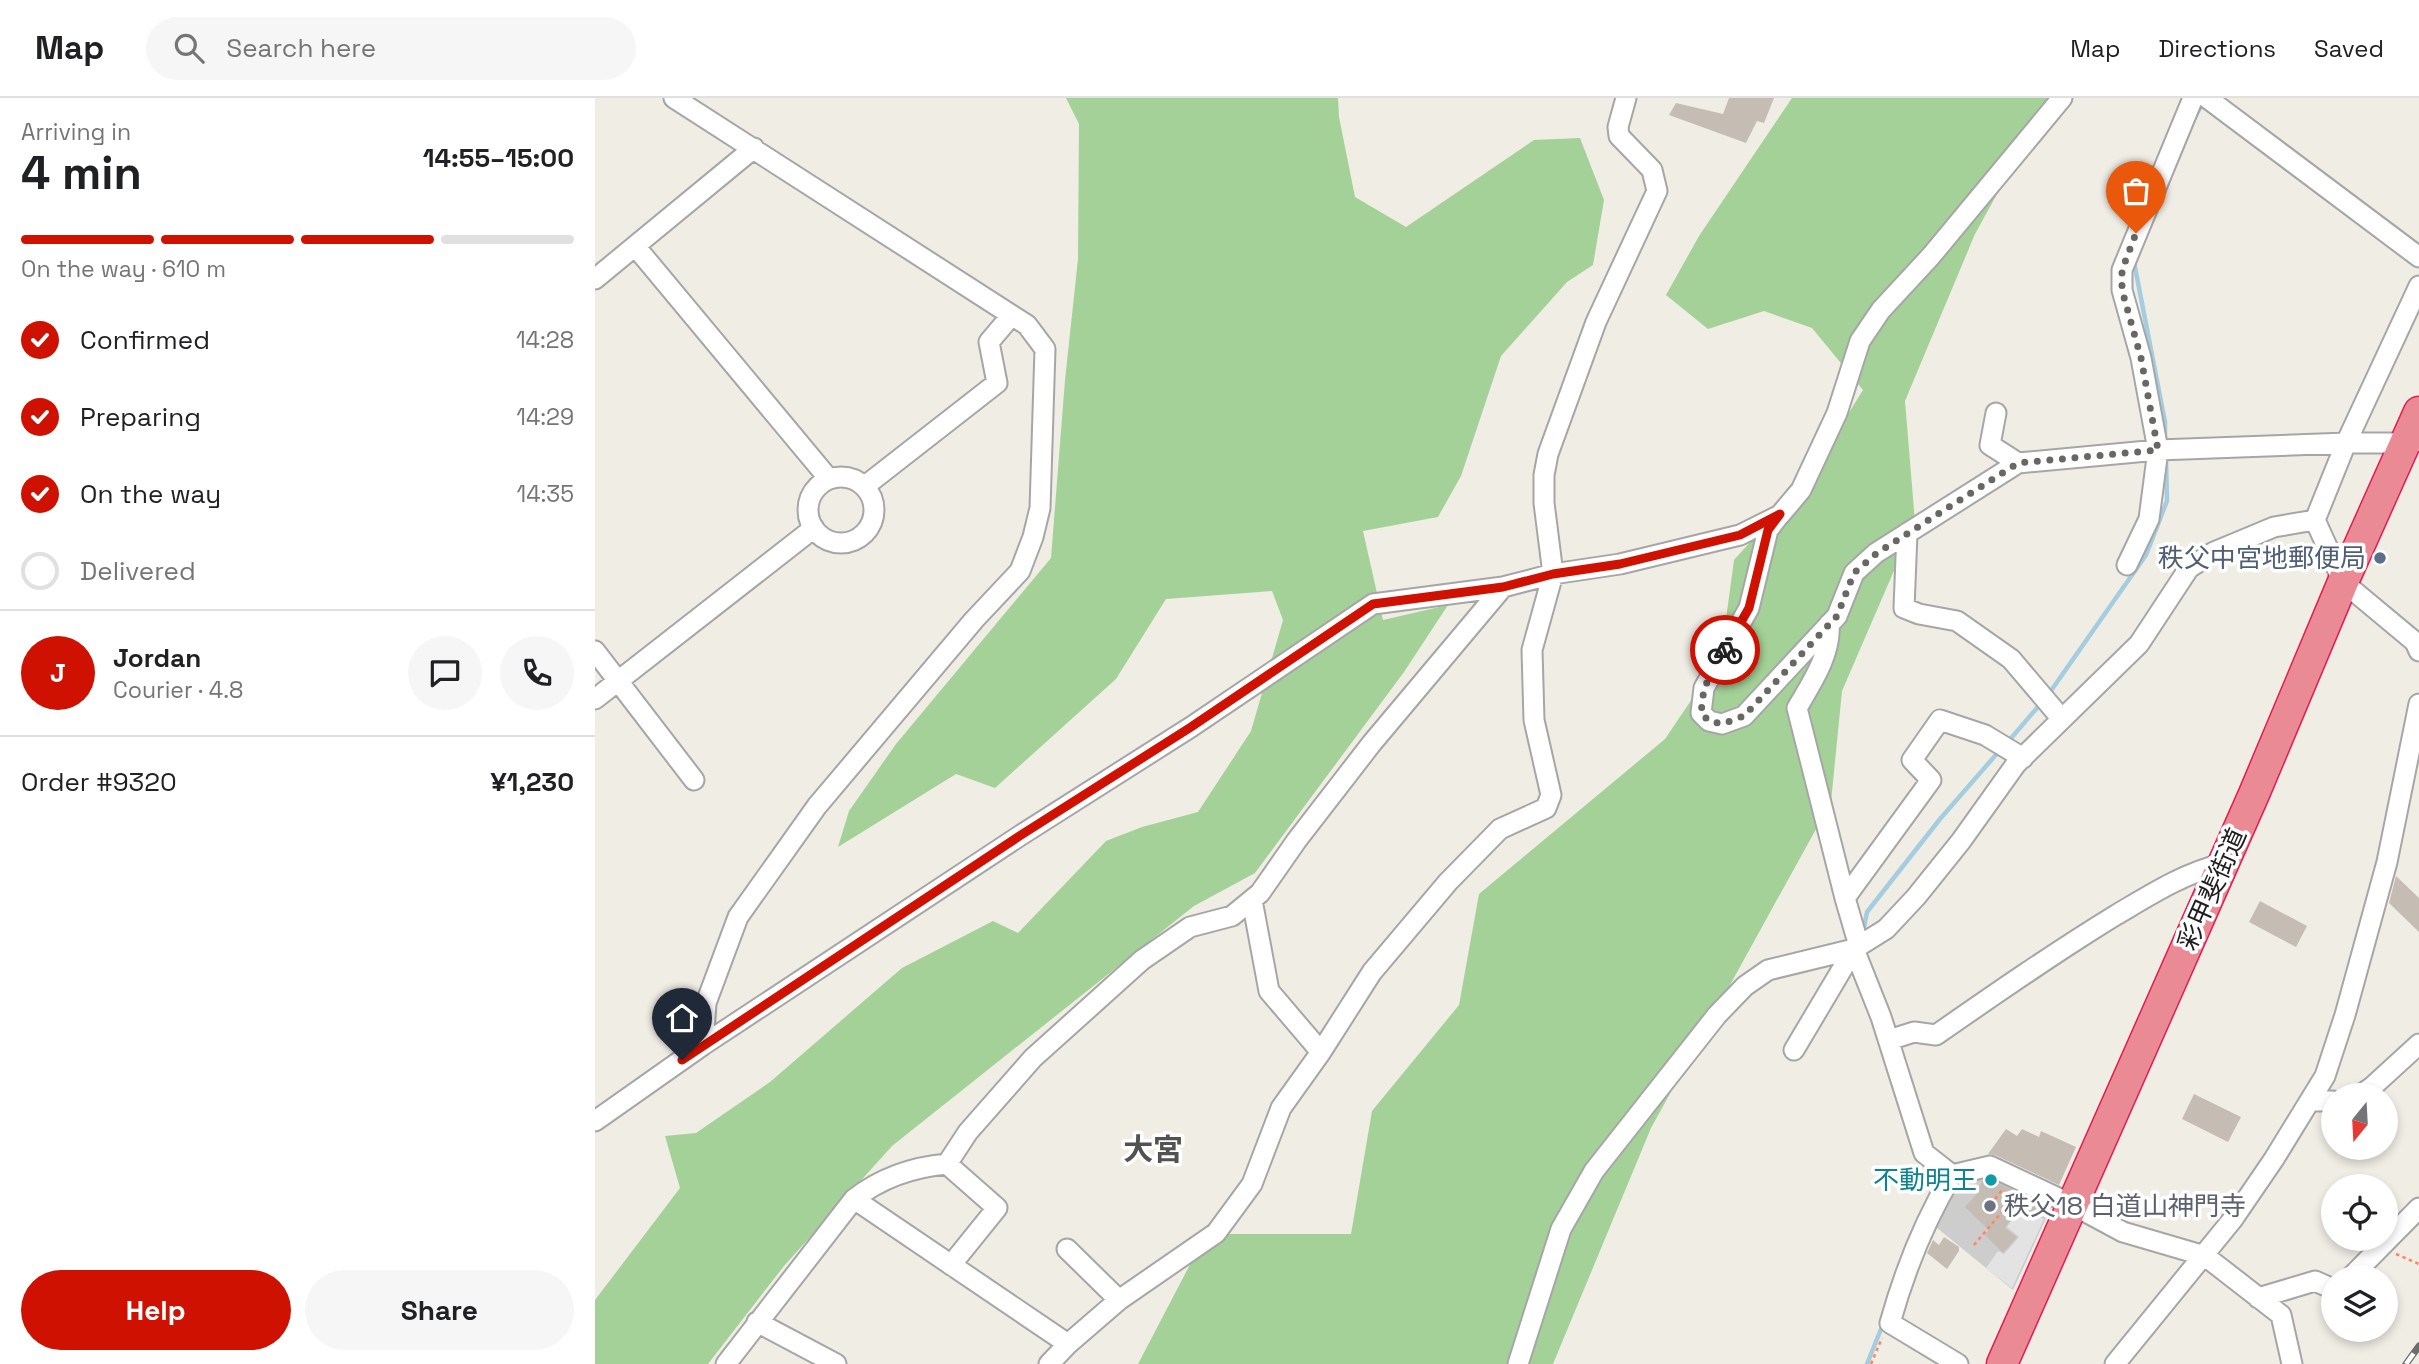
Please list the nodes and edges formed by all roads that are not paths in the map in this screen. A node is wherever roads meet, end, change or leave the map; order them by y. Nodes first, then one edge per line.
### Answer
1 (674, 98) edge
2 (1626, 98) edge
3 (2062, 98) edge
4 (2193, 98) edge
5 (2207, 98) edge
6 (754, 148) junction
7 (635, 246) junction
8 (2419, 257) edge
9 (595, 279) edge
10 (2419, 286) edge
11 (1011, 316) junction
12 (1996, 412) dead end
13 (2419, 412) edge
14 (2346, 443) junction
15 (2412, 443) edge
16 (2158, 450) junction
17 (2018, 463) junction
18 (829, 479) junction
19 (865, 486) junction
20 (1780, 514) junction
21 (2315, 520) junction
22 (814, 528) junction
23 (1907, 533) junction
24 (2127, 565) dead end
25 (1553, 574) junction
26 (2343, 582) junction
27 (1503, 587) junction
28 (1829, 624) junction
29 (2418, 644) edge
30 (595, 651) edge
31 (618, 680) junction
32 (595, 699) edge
33 (2419, 705) edge
34 (2061, 719) junction
35 (2023, 758) junction
36 (694, 780) dead end
37 (2222, 864) junction
38 (1845, 898) junction
39 (1252, 900) junction
40 (1857, 947) junction
41 (1889, 1040) junction
42 (2419, 1044) edge
43 (703, 1045) junction
44 (1794, 1050) dead end
45 (1321, 1052) junction
46 (2376, 1083) edge
47 (2311, 1101) junction
48 (2321, 1101) edge
49 (595, 1121) edge
50 (947, 1164) junction
51 (1952, 1175) junction
52 (853, 1199) junction
53 (2071, 1204) junction
54 (2419, 1208) edge
55 (1067, 1249) dead end
56 (2205, 1256) junction
57 (951, 1265) junction
58 (2363, 1265) edge
59 (2321, 1284) edge
60 (2258, 1298) junction
61 (1119, 1300) junction
62 (757, 1322) junction
63 (1069, 1344) junction
64 (726, 1364) edge
65 (835, 1364) edge
66 (1049, 1364) edge
67 (1518, 1364) edge
68 (1958, 1364) edge
69 (2002, 1364) edge
70 (2115, 1364) edge
71 (2292, 1364) edge

1 - 6 street
2 - 25 street
3 - 20 street
4 - 16 street
5 - 8 street
6 - 7 street
6 - 11 street
7 - 9 street
7 - 18 street
10 - 14 street
11 - 19 street
11 - 43 street
12 - 17 street
13 - 15 highway, 彩甲斐街道
14 - 15 street
14 - 16 street
14 - 21 street
15 - 26 highway, 彩甲斐街道
16 - 17 street
16 - 24 street
17 - 23 street
18 - 19 street
18 - 22 street
19 - 22 street
20 - 25 street
20 - 28 street
21 - 26 street
21 - 34 street
22 - 31 street
23 - 28 street
23 - 34 street
25 - 27 street
25 - 45 street
26 - 29 street
26 - 37 highway, 彩甲斐街道
27 - 39 street
27 - 43 street
28 - 38 street
30 - 31 street
31 - 32 street
31 - 36 street
33 - 47 street
34 - 35 street
35 - 38 street
35 - 40 street
37 - 41 street
37 - 53 highway, 彩甲斐街道
38 - 40 street
39 - 45 street
39 - 50 street
40 - 41 street
40 - 44 street
40 - 67 street
41 - 51 street
42 - 46 street
43 - 49 street
45 - 61 street
47 - 48 street
47 - 56 street
50 - 52 street
50 - 57 street
51 - 53 street
51 - 68 street
52 - 57 street
52 - 62 street
53 - 56 street
53 - 69 highway, 彩甲斐街道
54 - 58 street
55 - 61 street
56 - 60 street
56 - 70 street
57 - 63 street
59 - 60 street
60 - 71 street
61 - 63 street
62 - 64 street
62 - 65 street
63 - 66 street

